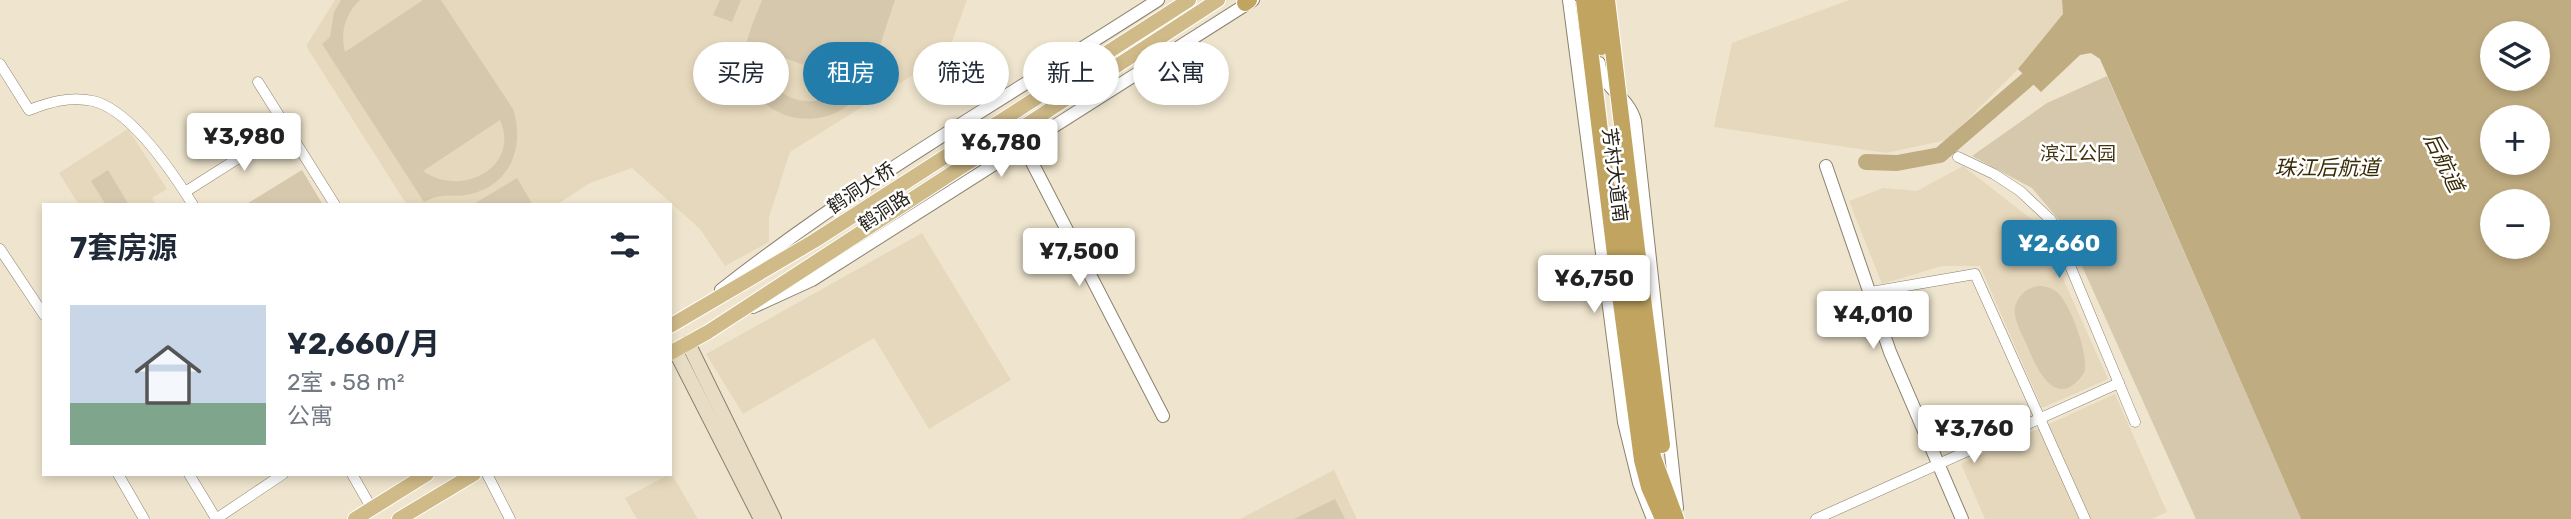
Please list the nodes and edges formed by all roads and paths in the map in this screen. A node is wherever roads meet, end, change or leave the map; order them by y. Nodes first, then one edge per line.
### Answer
1 (1158, 0) edge
2 (1189, 0) edge
3 (1220, 0) edge
4 (1571, 0) edge
5 (1584, 0) edge
6 (1597, 0) edge
7 (1607, 0) edge
8 (1249, 1) edge
9 (1220, 20) junction
10 (0, 64) edge
11 (258, 82) dead end
12 (1609, 88) junction
13 (1584, 99) junction
14 (1598, 109) junction
15 (286, 128) junction
16 (1023, 145) junction
17 (1958, 158) dead end
18 (1826, 166) dead end
19 (185, 192) junction
20 (192, 203) edge
21 (334, 203) edge
22 (0, 249) edge
23 (1871, 292) junction
24 (1631, 293) junction
25 (42, 312) edge
26 (693, 312) junction
27 (735, 314) junction
28 (672, 325) edge
29 (678, 349) edge
30 (2119, 383) junction
31 (1163, 416) dead end
32 (2040, 418) junction
33 (2135, 422) dead end
34 (1938, 464) junction
35 (119, 476) edge
36 (190, 476) edge
37 (280, 476) edge
38 (353, 476) edge
39 (424, 476) edge
40 (471, 476) edge
41 (488, 476) edge
42 (372, 509) junction
43 (216, 518) edge
44 (144, 519) edge
45 (355, 519) edge
46 (399, 519) edge
47 (510, 519) edge
48 (761, 519) edge
49 (774, 519) edge
50 (1653, 519) edge
51 (1663, 519) edge
52 (1677, 519) edge
53 (1816, 519) edge
54 (1962, 519) edge
55 (2085, 519) edge

1 - 26 street, 鹤洞路
2 - 26 main road, 鹤洞大桥
3 - 9 street
3 - 27 main road, 鹤洞大桥
4 - 13 street, 芳村大道南
4 - 14 highway, bridge
5 - 14 highway, 芳村大道南, bridge
6 - 12 street, 芳村大道南
6 - 24 highway, 芳村大道南, bridge
7 - 24 highway, bridge
8 - 9 street, 鹤洞路
9 - 16 street, 鹤洞路
10 - 19 street
11 - 15 street
12 - 13 street
12 - 52 street, 芳村大道南
13 - 50 street, 芳村大道南
14 - 24 highway, 芳村大道南, bridge
15 - 19 street
15 - 21 street
16 - 27 street, 鹤洞路
16 - 31 street
17 - 30 street
18 - 23 street
19 - 20 street
22 - 25 street
23 - 32 street
23 - 34 street
24 - 51 highway, 芳村大道南
24 - 52 highway, 芳村大道南
26 - 28 main road, 鹤洞路
27 - 29 main road, 鹤洞路
29 - 48 main road
29 - 49 main road
30 - 32 street
30 - 33 street
32 - 34 street
32 - 55 street
34 - 53 street
34 - 54 street
35 - 44 street
36 - 43 street
37 - 43 street
38 - 42 street
39 - 42 main road
40 - 46 main road
41 - 47 street
42 - 45 main road

